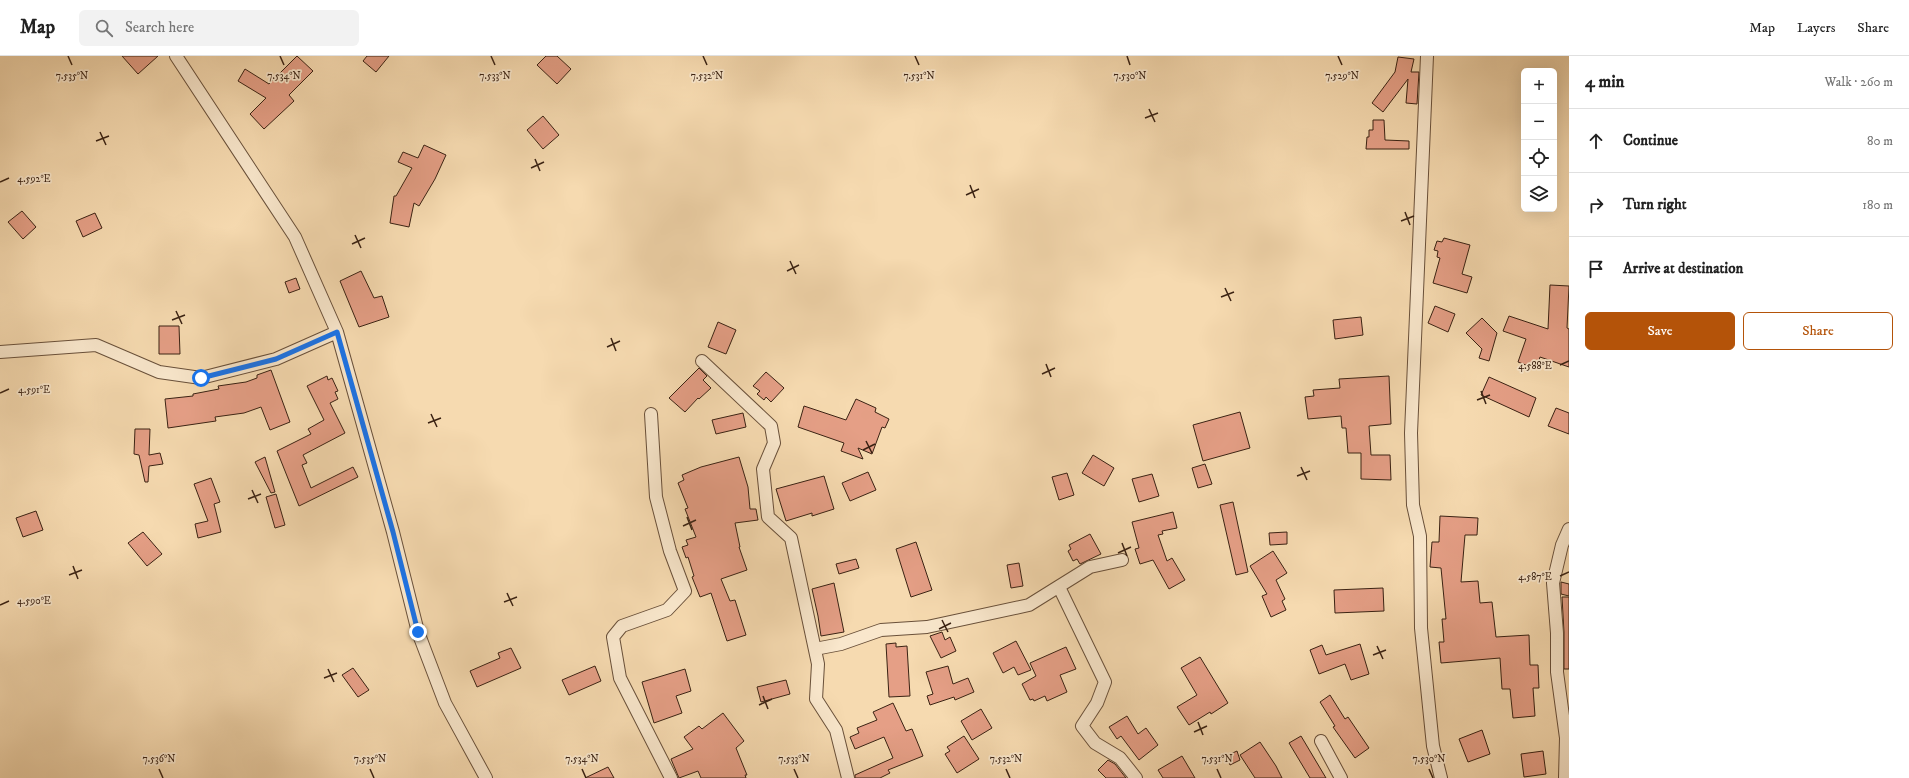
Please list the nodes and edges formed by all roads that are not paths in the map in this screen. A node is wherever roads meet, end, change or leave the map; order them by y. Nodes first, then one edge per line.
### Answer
1 (176, 56) edge
2 (1427, 56) edge
3 (337, 332) junction
4 (0, 352) edge
5 (702, 361) dead end
6 (651, 414) dead end
7 (1569, 529) edge
8 (1122, 560) dead end
9 (1059, 587) junction
10 (815, 649) junction
11 (1321, 741) dead end
12 (486, 778) edge
13 (671, 778) edge
14 (848, 778) edge
15 (1136, 778) edge
16 (1341, 778) edge
17 (1441, 778) edge
18 (1565, 778) edge

1 - 3 street
2 - 17 street
3 - 4 street
3 - 12 street
5 - 10 street
6 - 13 street
7 - 18 street
8 - 9 street
9 - 10 street
9 - 15 street
10 - 14 street
11 - 16 street

